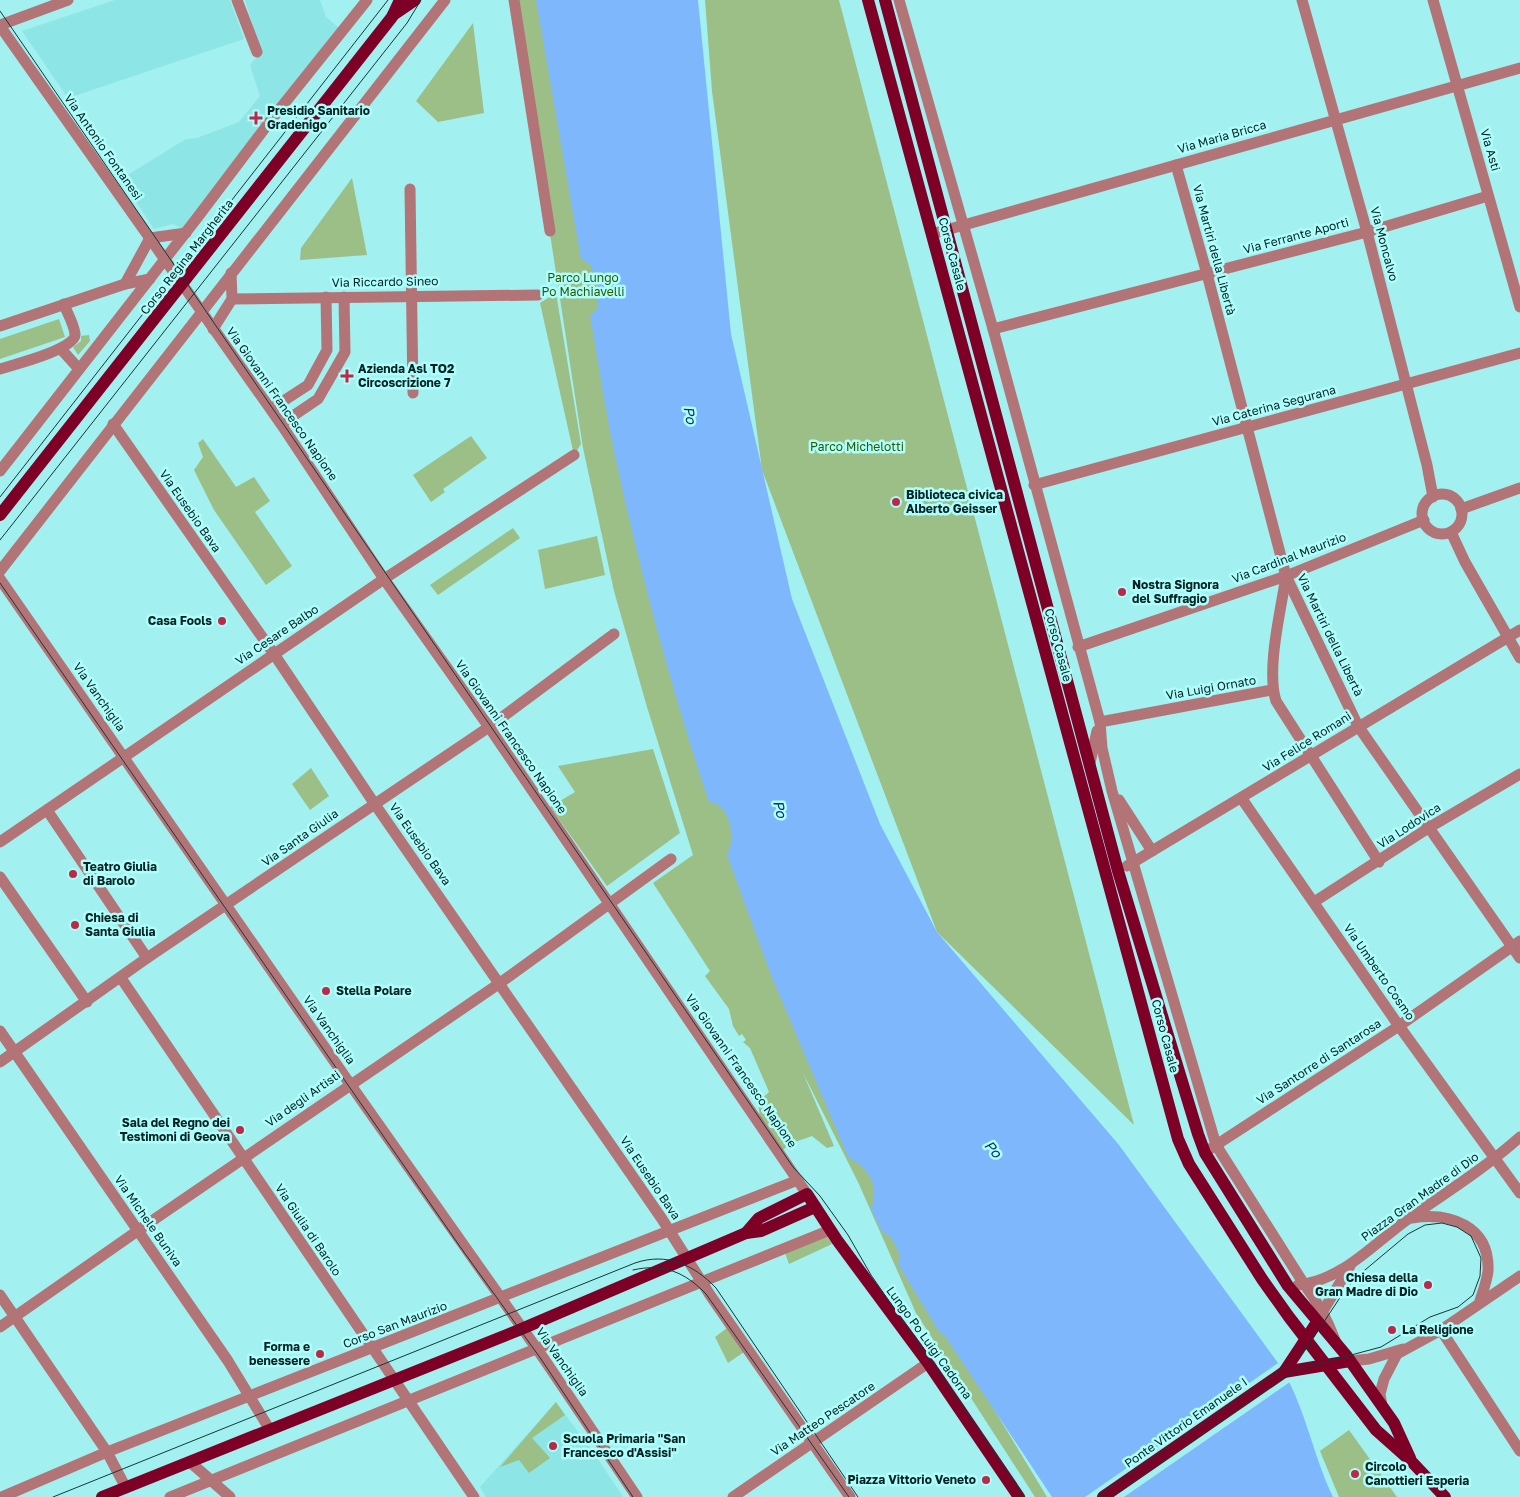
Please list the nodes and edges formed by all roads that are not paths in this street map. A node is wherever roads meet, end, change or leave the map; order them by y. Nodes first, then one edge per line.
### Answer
1 (68, 0) edge
2 (238, 0) edge
3 (367, 0) edge
4 (400, 0) edge
5 (415, 0) edge
6 (445, 0) edge
7 (514, 0) edge
8 (868, 0) edge
9 (885, 0) edge
10 (899, 0) edge
11 (1302, 0) edge
12 (1433, 0) edge
13 (393, 15) junction
14 (0, 25) edge
15 (257, 52) dead end
16 (1520, 68) edge
17 (1457, 86) junction
18 (1335, 120) junction
19 (1176, 164) junction
20 (410, 189) dead end
21 (1488, 196) junction
22 (963, 224) junction
23 (946, 229) junction
24 (550, 231) dead end
25 (1367, 232) junction
26 (186, 234) junction
27 (932, 234) junction
28 (150, 238) junction
29 (164, 261) junction
30 (231, 273) junction
31 (1207, 274) junction
32 (150, 279) junction
33 (125, 284) junction
34 (182, 285) junction
35 (412, 295) junction
36 (538, 295) dead end
37 (344, 296) junction
38 (326, 297) junction
39 (232, 299) junction
40 (64, 304) junction
41 (1520, 307) edge
42 (201, 312) junction
43 (0, 326) edge
44 (213, 329) junction
45 (993, 329) junction
46 (326, 333) junction
47 (344, 333) junction
48 (61, 348) junction
49 (1520, 353) edge
50 (317, 368) junction
51 (0, 369) edge
52 (79, 369) junction
53 (331, 376) junction
54 (1407, 385) junction
55 (296, 393) junction
56 (413, 393) dead end
57 (306, 408) junction
58 (271, 409) junction
59 (113, 424) junction
60 (281, 424) junction
61 (1246, 428) junction
62 (574, 455) dead end
63 (0, 470) edge
64 (1034, 485) junction
65 (1520, 488) edge
66 (1433, 497) junction
67 (1461, 509) junction
68 (0, 515) edge
69 (1424, 520) junction
70 (1451, 532) junction
71 (0, 571) edge
72 (1286, 576) junction
73 (0, 578) edge
74 (384, 579) junction
75 (1520, 630) edge
76 (614, 634) dead end
77 (1508, 637) junction
78 (1078, 647) junction
79 (274, 654) junction
80 (1520, 658) edge
81 (1272, 690) junction
82 (1100, 722) junction
83 (489, 726) junction
84 (1358, 726) junction
85 (123, 756) junction
86 (1310, 757) junction
87 (1090, 763) junction
88 (1520, 774) edge
89 (1112, 791) junction
90 (1242, 799) junction
91 (374, 803) junction
92 (47, 810) junction
93 (1430, 827) junction
94 (0, 842) edge
95 (1152, 851) junction
96 (671, 858) dead end
97 (1379, 862) junction
98 (1132, 863) junction
99 (1113, 874) junction
100 (0, 877) edge
101 (1314, 902) junction
102 (610, 904) junction
103 (226, 906) junction
104 (1516, 944) edge
105 (147, 958) junction
106 (1520, 958) edge
107 (121, 978) junction
108 (500, 983) junction
109 (86, 1002) junction
110 (1399, 1026) junction
111 (0, 1031) edge
112 (14, 1052) junction
113 (0, 1062) edge
114 (350, 1084) junction
115 (1520, 1137) edge
116 (1216, 1145) junction
117 (1205, 1152) junction
118 (243, 1158) junction
119 (1496, 1158) junction
120 (798, 1180) junction
121 (1520, 1193) edge
122 (807, 1194) junction
123 (815, 1207) junction
124 (1408, 1219) junction
125 (138, 1230) junction
126 (668, 1230) junction
127 (830, 1230) junction
128 (746, 1233) junction
129 (686, 1258) junction
130 (1350, 1266) junction
131 (1520, 1276) edge
132 (702, 1281) junction
133 (1304, 1284) junction
134 (1288, 1286) junction
135 (0, 1296) edge
136 (500, 1298) junction
137 (1480, 1301) junction
138 (15, 1317) junction
139 (1320, 1317) junction
140 (0, 1327) edge
141 (522, 1329) junction
142 (1441, 1330) junction
143 (1306, 1339) junction
144 (536, 1348) junction
145 (371, 1349) junction
146 (1405, 1349) junction
147 (1350, 1361) junction
148 (928, 1363) junction
149 (1327, 1365) junction
150 (1284, 1372) junction
151 (393, 1380) junction
152 (252, 1397) junction
153 (407, 1400) junction
154 (1382, 1406) junction
155 (270, 1430) junction
156 (815, 1441) junction
157 (1520, 1451) edge
158 (108, 1452) junction
159 (190, 1462) junction
160 (1412, 1462) junction
161 (212, 1481) junction
162 (126, 1488) junction
163 (2, 1497) edge
164 (102, 1497) edge
165 (170, 1497) edge
166 (230, 1497) edge
167 (474, 1497) edge
168 (637, 1497) edge
169 (733, 1497) edge
170 (850, 1497) edge
171 (856, 1497) edge
172 (1019, 1497) edge
173 (1103, 1497) edge
174 (1446, 1497) edge

1 - 14 street
2 - 15 street
3 - 26 street, Corso Regina Margherita
4 - 13 main road, Corso Regina Margherita
5 - 13 main road, Corso Regina Margherita
6 - 30 street
7 - 24 street
8 - 27 main road, Corso Casale
9 - 23 main road, Corso Casale
10 - 22 street, Corso Casale
11 - 18 street, Via Moncalvo
12 - 17 street, Via Asti
13 - 34 main road, Corso Regina Margherita
14 - 28 street, Via Antonio Fontanesi
16 - 17 street, Via Maria Bricca
17 - 18 street, Via Maria Bricca
17 - 21 street, Via Asti
18 - 19 street, Via Maria Bricca
18 - 25 street, Via Moncalvo
19 - 22 street, Via Maria Bricca
19 - 31 street, Via Martiri della Libertà
20 - 35 street
21 - 25 street, Via Ferrante Aporti
21 - 41 street, Via Asti
22 - 23 street, Via Maria Bricca
22 - 45 street, Corso Casale
23 - 27 street, Via Maria Bricca
23 - 87 main road, Corso Casale
25 - 31 street, Via Ferrante Aporti
25 - 54 street, Via Moncalvo
26 - 28 street, Corso Regina Margherita
26 - 29 street, Corso Regina Margherita
27 - 99 main road, Corso Casale
28 - 29 street, Via Antonio Fontanesi
28 - 33 street
29 - 32 street, Corso Regina Margherita
29 - 34 street, Via Antonio Fontanesi
30 - 39 street
30 - 42 street
31 - 45 street, Via Ferrante Aporti
31 - 61 street, Via Martiri della Libertà
32 - 33 street
32 - 52 street, Corso Regina Margherita
33 - 40 street
34 - 42 street, Via Giovanni Francesco Napione
34 - 68 main road, Corso Regina Margherita
35 - 36 street, Via Riccardo Sineo
35 - 37 street, Via Riccardo Sineo
35 - 56 street
37 - 38 street, Via Riccardo Sineo
37 - 47 street
38 - 39 street, Via Riccardo Sineo
38 - 46 street
39 - 44 street
40 - 43 street
40 - 48 street
42 - 44 street, Via Giovanni Francesco Napione
42 - 59 street
44 - 58 street, Via Giovanni Francesco Napione
45 - 64 street, Corso Casale
46 - 47 street
46 - 50 street
47 - 53 street
48 - 51 street
48 - 52 street
49 - 54 street, Via Caterina Segurana
50 - 53 street
50 - 55 street
52 - 63 street, Corso Regina Margherita
53 - 57 street
54 - 61 street, Via Caterina Segurana
54 - 66 street, Via Moncalvo
55 - 57 street
55 - 58 street
57 - 60 street
58 - 60 street, Via Giovanni Francesco Napione
59 - 71 street
59 - 79 street, Via Eusebio Bava
60 - 74 street, Via Giovanni Francesco Napione
61 - 64 street, Via Caterina Segurana
61 - 72 street, Via Martiri della Libertà
62 - 74 street, Via Cesare Balbo
64 - 78 street, Corso Casale
65 - 67 street
66 - 67 street
66 - 69 street
67 - 70 street
69 - 70 street
69 - 72 street, Via Cardinal Maurizio
70 - 77 street
72 - 78 street, Via Cardinal Maurizio
72 - 81 street, Via Luigi Ornato
72 - 84 street, Via Martiri della Libertà
73 - 85 street, Via Vanchiglia
74 - 79 street, Via Cesare Balbo
74 - 83 street, Via Giovanni Francesco Napione
75 - 77 street, Via Felice Romani
76 - 83 street, Via Santa Giulia
77 - 80 street
77 - 84 street, Via Felice Romani
78 - 82 street, Corso Casale
79 - 85 street, Via Cesare Balbo
79 - 91 street, Via Eusebio Bava
81 - 82 street, Via Luigi Ornato
81 - 86 street
82 - 87 street
82 - 89 street, Corso Casale
83 - 91 street, Via Santa Giulia
83 - 102 street, Via Giovanni Francesco Napione
84 - 86 street, Via Felice Romani
84 - 93 street, Via Martiri della Libertà
85 - 92 street, Via Cesare Balbo
85 - 103 street, Via Vanchiglia
86 - 90 street, Via Felice Romani
86 - 97 street
87 - 99 main road, Corso Casale
88 - 93 street, Via Lodovica
89 - 95 street, Corso Casale
89 - 98 street, Corso Casale
90 - 95 street, Via Felice Romani
90 - 101 street, Via Umberto Cosmo
91 - 103 street, Via Santa Giulia
91 - 108 street, Via Eusebio Bava
92 - 94 street, Via Cesare Balbo
92 - 105 street
93 - 97 street, Via Lodovica
93 - 104 street, Via Martiri della Libertà
95 - 98 street, Via Felice Romani
96 - 102 street, Via degli Artisti
97 - 101 street, Via Lodovica
98 - 99 street, Via Felice Romani
98 - 116 street, Corso Casale
99 - 117 main road, Corso Casale
99 - 143 main road, Corso Casale
100 - 109 street
101 - 110 street, Via Umberto Cosmo
102 - 108 street, Via degli Artisti
102 - 120 street, Via Giovanni Francesco Napione
103 - 105 street, Via Santa Giulia
103 - 114 street, Via Vanchiglia
104 - 106 street, Via Martiri della Libertà
104 - 110 street, Via Santorre di Santarosa
105 - 107 street, Via Santa Giulia
107 - 109 street, Via Santa Giulia
107 - 118 street, Via Giulia di Barolo
108 - 114 street, Via degli Artisti
108 - 126 street, Via Eusebio Bava
109 - 112 street, Via Santa Giulia
110 - 116 street, Via Santorre di Santarosa
110 - 119 street, Via Umberto Cosmo
111 - 112 street, Via Michele Buniva
112 - 113 street, Via Santa Giulia
112 - 125 street, Via Michele Buniva
114 - 118 street, Via degli Artisti
114 - 136 street, Via Vanchiglia
115 - 119 street
116 - 117 street, Via Santorre di Santarosa
116 - 133 street, Corso Casale
117 - 134 main road, Corso Casale
118 - 125 street, Via degli Artisti
118 - 145 street, Via Giulia di Barolo
119 - 121 street, Piazza Gran Madre di Dio
119 - 124 street, Piazza Gran Madre di Dio
120 - 122 street, Via Giovanni Francesco Napione
120 - 126 street, Corso San Maurizio
122 - 123 main road, Via Giovanni Francesco Napione
122 - 128 main road
123 - 127 main road, Lungo Po Luigi Cadorna
123 - 128 main road
124 - 130 street, Piazza Gran Madre di Dio
124 - 137 street
125 - 138 street, Via degli Artisti
125 - 152 street, Via Michele Buniva
126 - 129 street, Via Eusebio Bava
126 - 136 street, Corso San Maurizio
127 - 132 street
127 - 148 main road, Lungo Po Luigi Cadorna
128 - 129 main road
129 - 132 street, Via Eusebio Bava
129 - 141 main road
130 - 133 street, Piazza Gran Madre di Dio
130 - 139 street, Piazza Gran Madre di Dio
131 - 137 street
132 - 144 street
132 - 156 street, Via Eusebio Bava
133 - 134 street, Piazza Gran Madre di Dio
133 - 139 street, Corso Casale
134 - 139 main road
135 - 138 street
136 - 141 street, Via Vanchiglia
136 - 145 street, Corso San Maurizio
137 - 142 street
138 - 140 street, Via degli Artisti
138 - 158 street
139 - 143 main road, Piazza Gran Madre di Dio
139 - 147 main road
141 - 144 street, Via Vanchiglia
141 - 151 main road
142 - 146 street
142 - 157 street
143 - 149 main road
143 - 150 main road, Piazza Gran Madre di Dio
144 - 153 street
144 - 168 street, Via Vanchiglia
145 - 151 street, Via Giulia di Barolo
145 - 152 street, Corso San Maurizio
146 - 147 street
146 - 154 street
147 - 149 main road
147 - 154 main road
148 - 156 street, Via Matteo Pescatore
148 - 172 main road, Lungo Po Luigi Cadorna
149 - 150 main road
149 - 160 main road
150 - 173 main road, Ponte Vittorio Emanuele I
151 - 153 street, Via Giulia di Barolo
151 - 155 main road
152 - 155 street, Via Michele Buniva
152 - 158 street, Corso San Maurizio
153 - 161 street
153 - 167 street, Via Giulia di Barolo
154 - 160 main road
155 - 159 main road
156 - 169 street, Via Matteo Pescatore
156 - 170 street, Via Eusebio Bava
156 - 171 street, Via Eusebio Bava
158 - 162 street
158 - 163 street, Corso San Maurizio
159 - 161 street
159 - 162 main road
160 - 174 main road
161 - 165 street
161 - 166 street
162 - 164 main road

